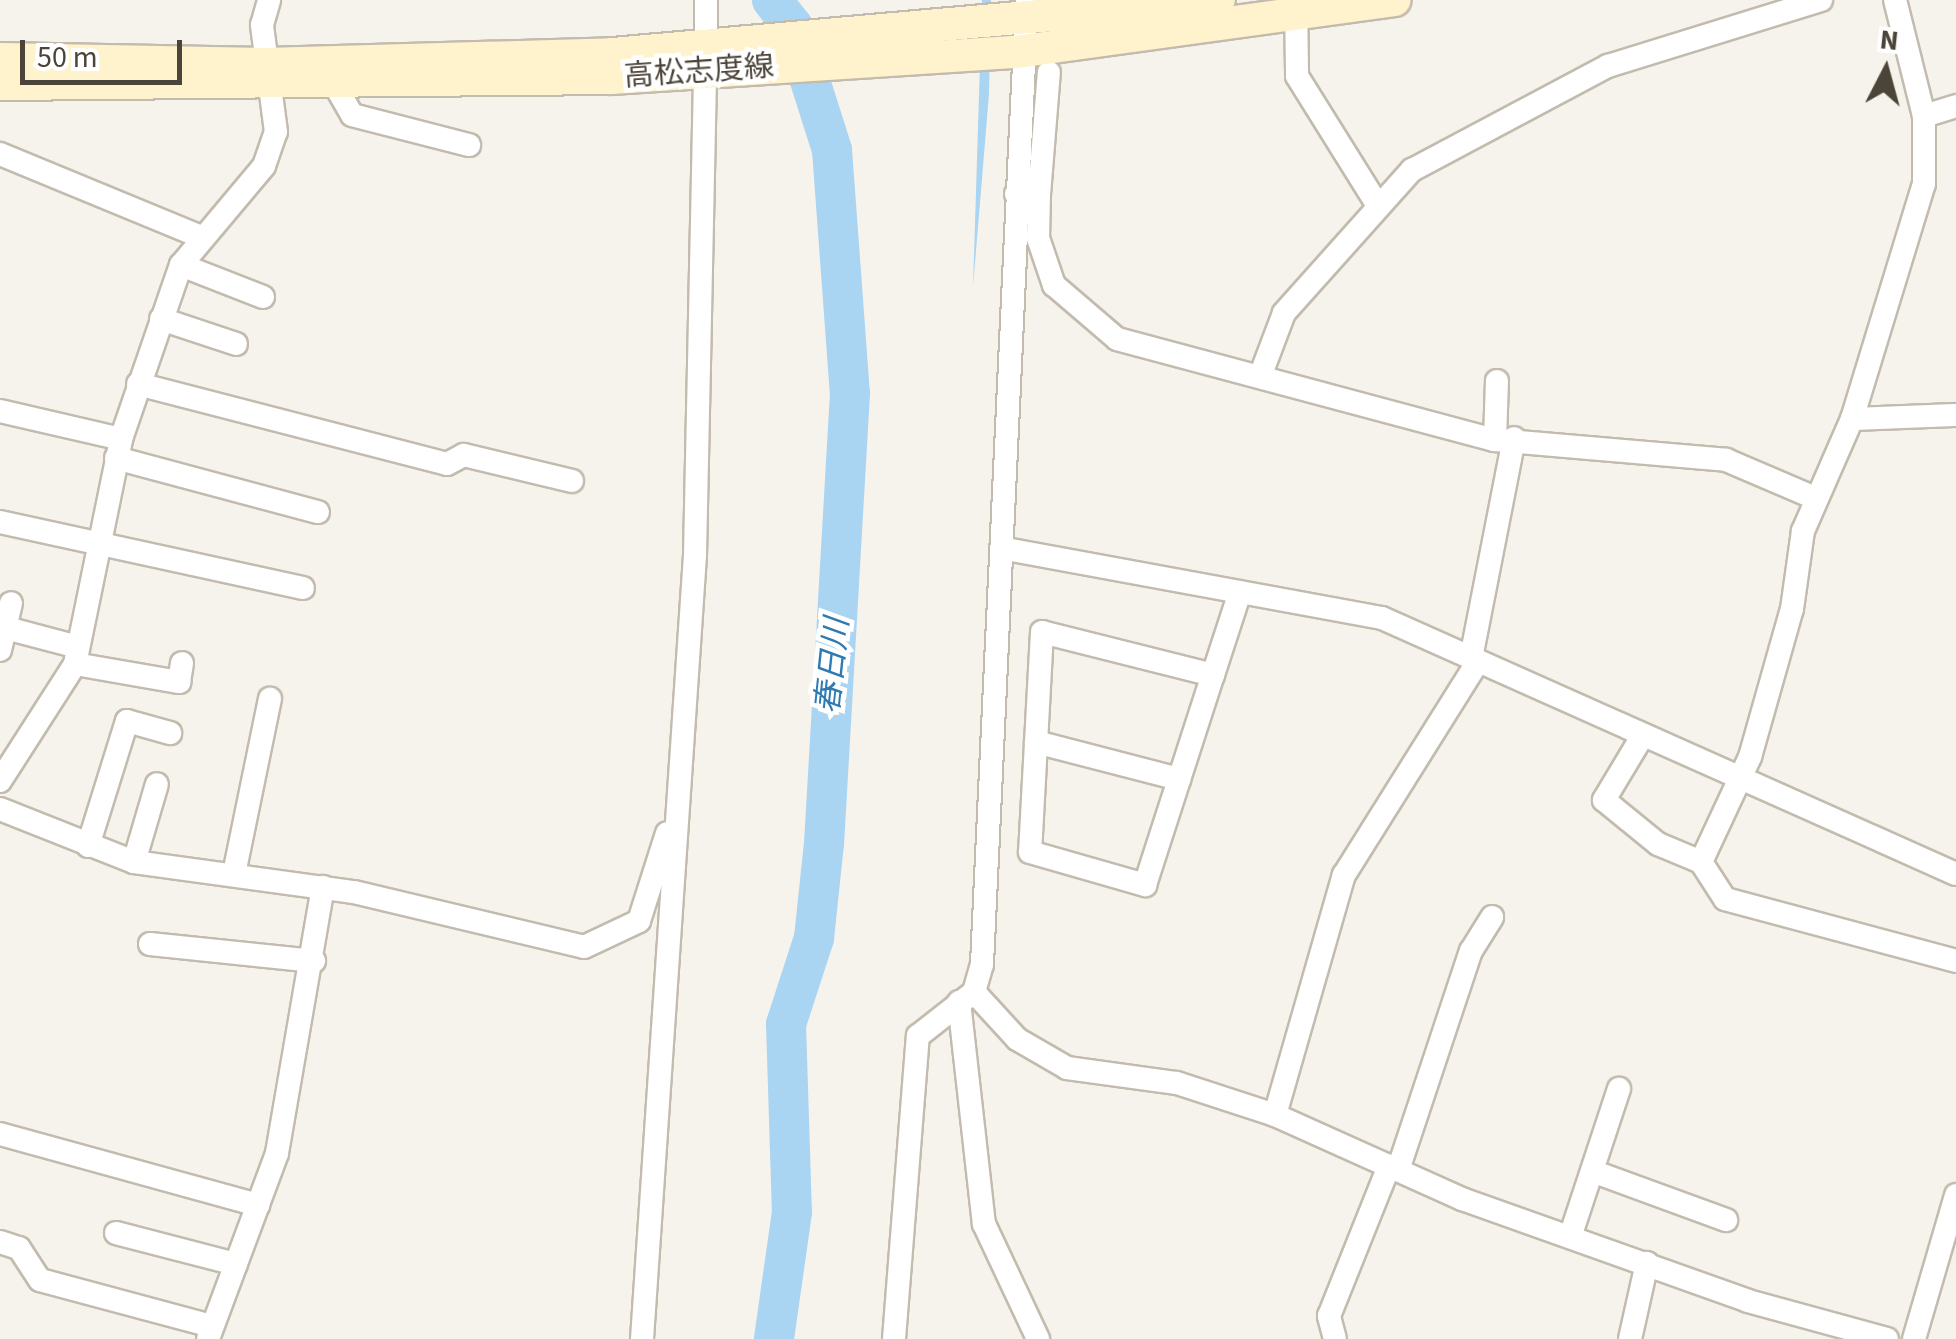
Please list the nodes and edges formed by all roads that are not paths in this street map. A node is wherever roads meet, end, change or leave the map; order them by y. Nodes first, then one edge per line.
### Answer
1 (269, 0) edge
2 (706, 0) edge
3 (1219, 0) edge
4 (1394, 0) edge
5 (1822, 0) edge
6 (1895, 0) edge
7 (1295, 8) edge
8 (1027, 36) edge
9 (713, 58) junction
10 (0, 59) edge
11 (270, 76) junction
12 (0, 84) edge
13 (336, 87) junction
14 (1956, 106) edge
15 (1924, 116) junction
16 (468, 145) dead end
17 (0, 154) edge
18 (1028, 194) junction
19 (1377, 204) junction
20 (199, 236) junction
21 (181, 264) junction
22 (263, 297) dead end
23 (162, 319) junction
24 (236, 344) dead end
25 (1261, 374) junction
26 (1497, 381) dead end
27 (138, 384) junction
28 (0, 412) edge
29 (1956, 416) edge
30 (1852, 419) junction
31 (1505, 439) junction
32 (118, 448) junction
33 (572, 482) dead end
34 (1815, 498) junction
35 (318, 512) dead end
36 (0, 522) edge
37 (96, 543) junction
38 (1006, 550) junction
39 (303, 588) dead end
40 (1240, 592) junction
41 (11, 603) dead end
42 (3, 639) edge
43 (77, 655) junction
44 (1474, 660) junction
45 (182, 663) dead end
46 (1213, 674) junction
47 (270, 699) dead end
48 (170, 733) dead end
49 (1643, 735) junction
50 (1036, 742) junction
51 (1737, 777) junction
52 (1180, 779) junction
53 (0, 781) edge
54 (157, 784) dead end
55 (678, 799) junction
56 (0, 809) edge
57 (88, 846) junction
58 (134, 862) junction
59 (1700, 862) junction
60 (234, 874) junction
61 (1956, 874) edge
62 (324, 887) junction
63 (1492, 917) dead end
64 (150, 944) dead end
65 (314, 961) junction
66 (1956, 962) edge
67 (966, 997) junction
68 (1619, 1088) dead end
69 (1276, 1114) junction
70 (0, 1134) edge
71 (1394, 1168) junction
72 (1592, 1171) junction
73 (1956, 1194) edge
74 (258, 1205) junction
75 (1726, 1220) dead end
76 (116, 1233) dead end
77 (1571, 1234) junction
78 (0, 1242) edge
79 (1648, 1263) junction
80 (236, 1264) junction
81 (210, 1332) edge
82 (642, 1339) edge
83 (894, 1339) edge
84 (1038, 1339) edge
85 (1335, 1339) edge
86 (1630, 1339) edge
87 (1886, 1339) edge
88 (1914, 1339) edge

1 - 11 street
2 - 9 street
3 - 8 main road, 高松志度線
4 - 7 main road, 高松志度線
5 - 19 street
6 - 15 street
7 - 8 main road, 高松志度線
7 - 19 street
8 - 9 main road, 高松志度線
8 - 18 street
9 - 11 main road, 高松志度線
9 - 13 main road, 高松志度線
9 - 55 street
10 - 11 main road, 高松志度線
11 - 12 main road, 高松志度線
11 - 13 main road, 高松志度線
11 - 20 street
13 - 16 street
14 - 15 street
15 - 30 street
17 - 20 street
18 - 25 street
18 - 38 street
19 - 25 street
20 - 21 street
21 - 22 street
21 - 23 street
23 - 24 street
23 - 27 street
25 - 31 street
26 - 31 street
27 - 32 street
27 - 33 street
28 - 32 street
29 - 30 street
30 - 34 street
31 - 34 street
31 - 44 street
32 - 35 street
32 - 37 street
34 - 51 street
36 - 37 street
37 - 39 street
37 - 43 street
38 - 40 street
38 - 67 street
40 - 44 street
40 - 46 street
41 - 42 street
42 - 43 street
43 - 45 street
43 - 53 street
44 - 49 street
44 - 69 street
46 - 50 street
46 - 52 street
47 - 60 street
48 - 57 street
49 - 51 street
49 - 59 street
50 - 52 street
50 - 52 street
51 - 59 street
51 - 61 street
54 - 58 street
55 - 62 street
55 - 82 street
56 - 57 street
57 - 58 street
58 - 60 street
59 - 66 street
60 - 62 street
62 - 65 street
63 - 71 street
64 - 65 street
65 - 74 street
67 - 69 street
67 - 83 street
67 - 84 street
68 - 72 street
69 - 71 street
70 - 74 street
71 - 77 street
71 - 85 street
72 - 75 street
72 - 77 street
73 - 88 street
74 - 80 street
76 - 80 street
77 - 79 street
78 - 81 street
79 - 86 street
79 - 87 street
80 - 81 street

